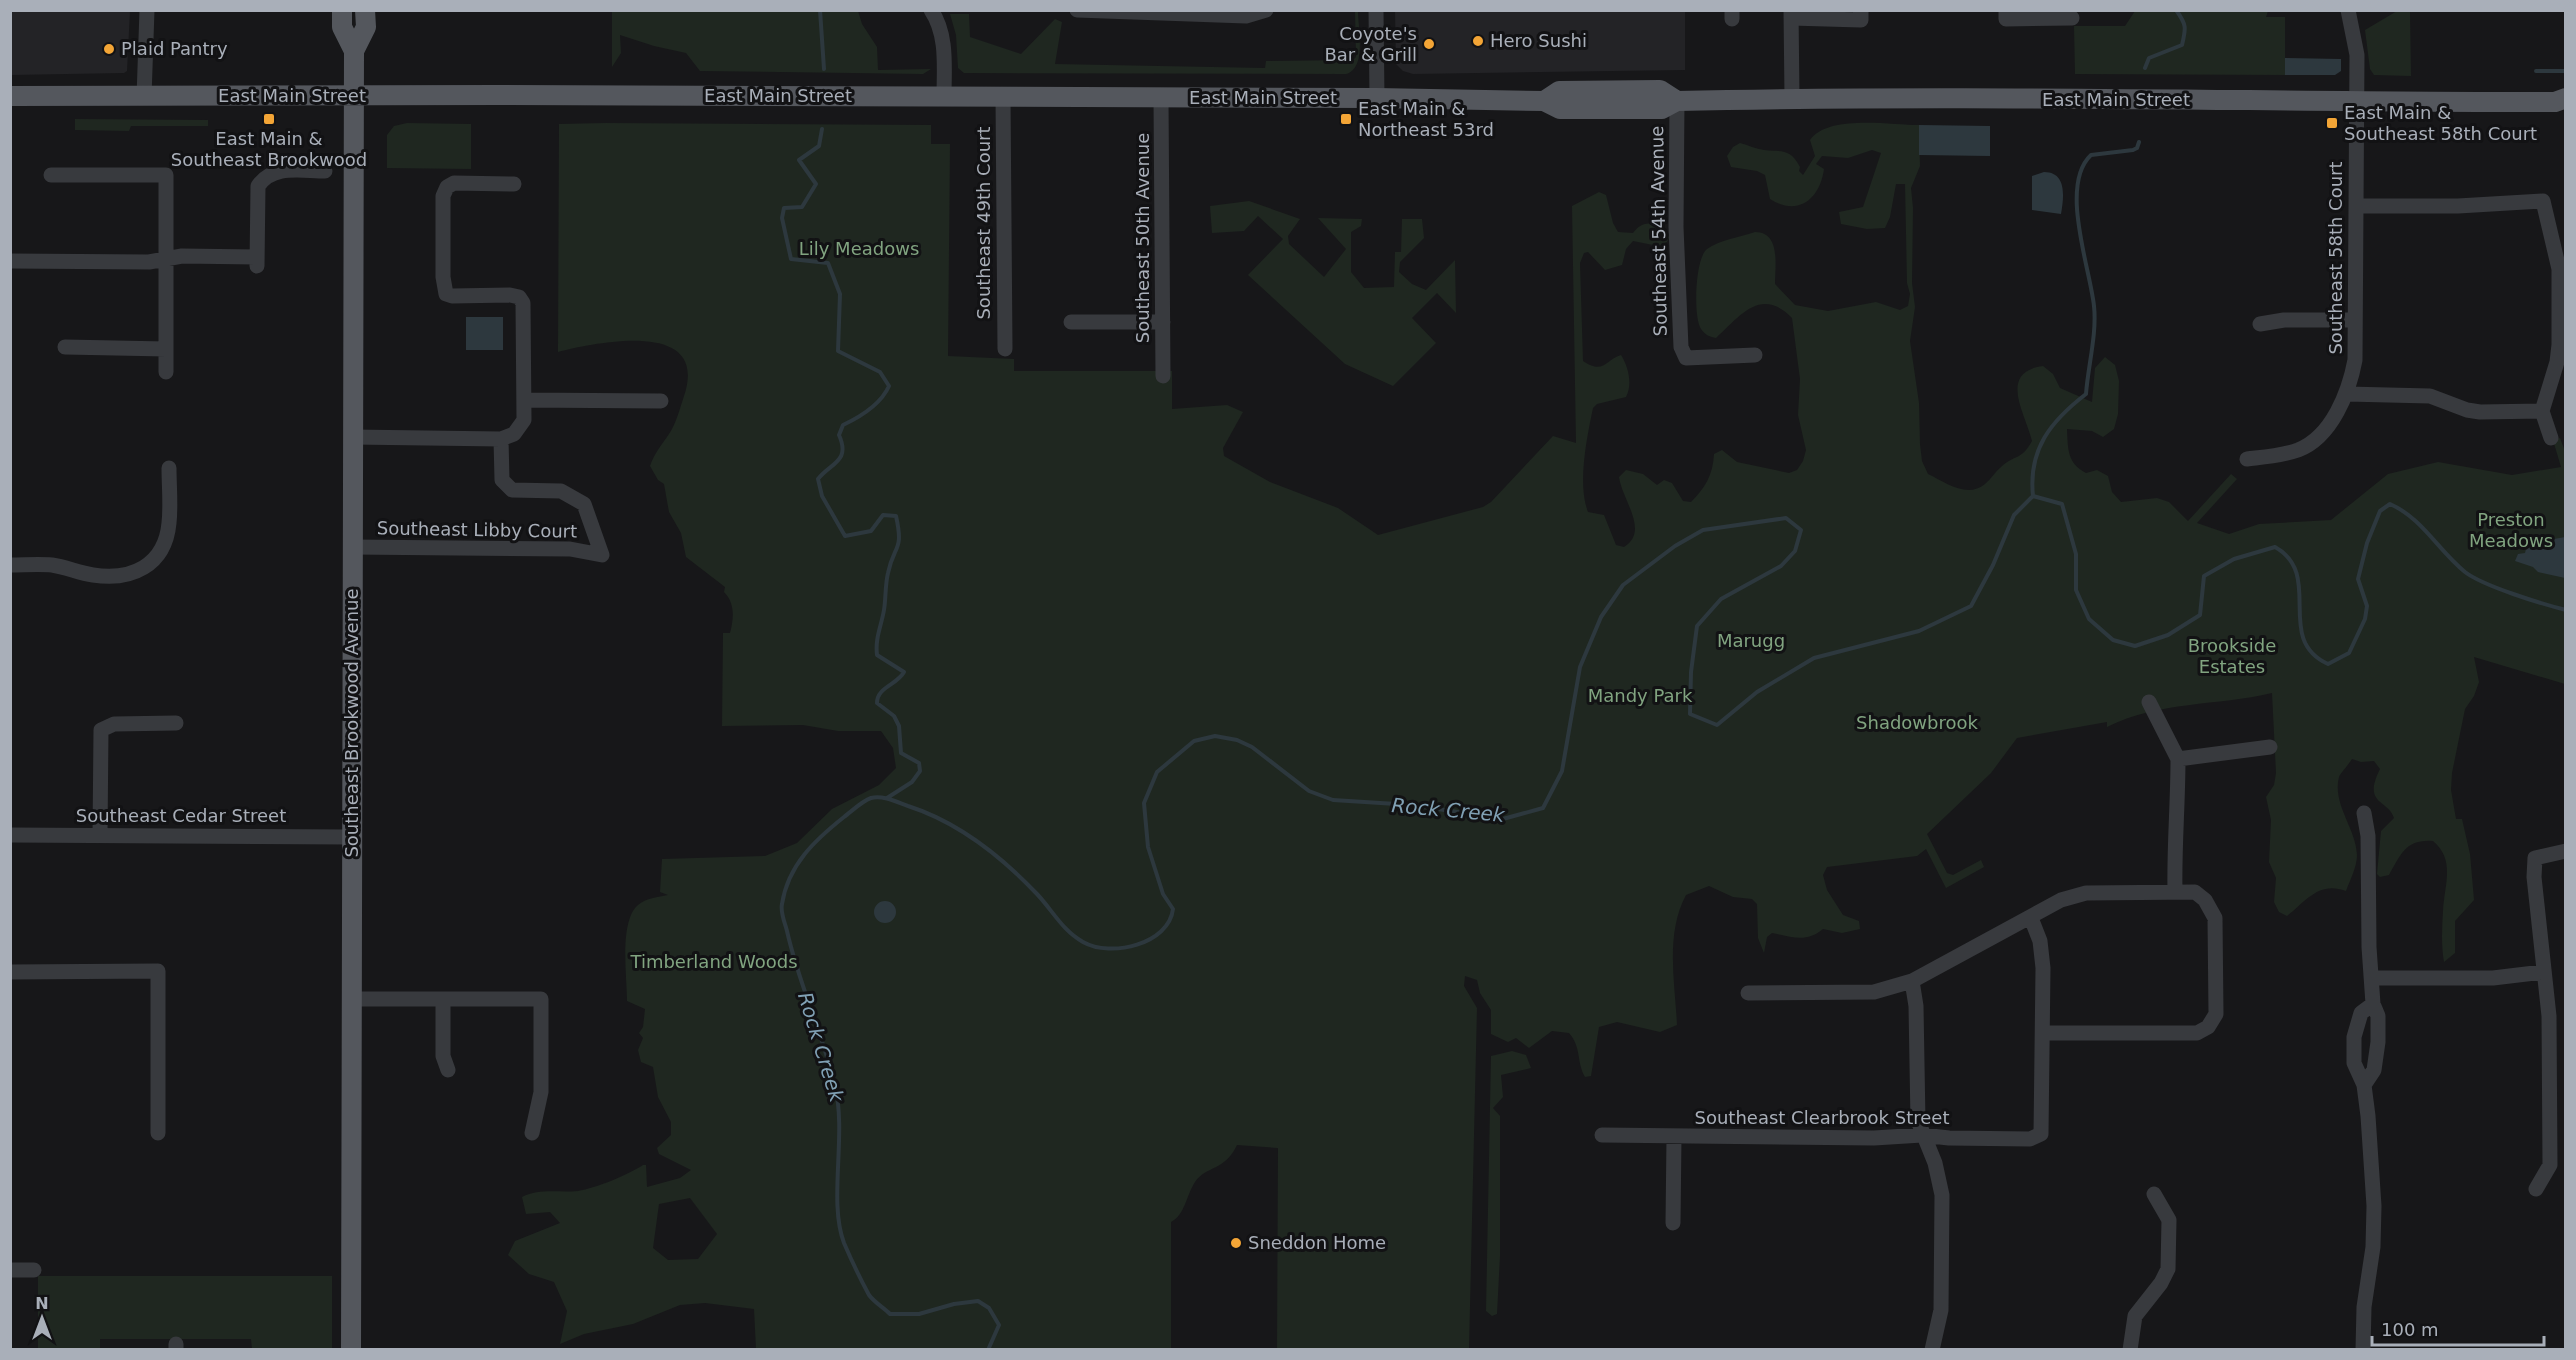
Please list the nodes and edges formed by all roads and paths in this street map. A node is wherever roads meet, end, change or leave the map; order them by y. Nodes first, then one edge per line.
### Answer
1 (147, 10) edge
2 (342, 10) edge
3 (365, 10) edge
4 (931, 10) edge
5 (1077, 10) edge
6 (1266, 10) edge
7 (1376, 10) edge
8 (2348, 10) edge
9 (1791, 14) edge
10 (1861, 15) edge
11 (2006, 15) edge
12 (2072, 18) dead end
13 (354, 51) junction
14 (10, 96) edge
15 (353, 96) junction
16 (144, 97) junction
17 (944, 97) junction
18 (1003, 97) junction
19 (1377, 98) junction
20 (1792, 98) junction
21 (1161, 99) junction
22 (1677, 101) junction
23 (2356, 102) junction
24 (2562, 102) edge
25 (325, 171) dead end
26 (51, 175) dead end
27 (514, 184) dead end
28 (2356, 206) junction
29 (165, 259) junction
30 (10, 261) edge
31 (2355, 320) junction
32 (1071, 322) dead end
33 (1163, 322) junction
34 (2260, 324) dead end
35 (65, 348) dead end
36 (165, 349) junction
37 (1005, 349) dead end
38 (1755, 355) dead end
39 (165, 372) dead end
40 (1163, 376) dead end
41 (2347, 394) junction
42 (524, 400) junction
43 (661, 401) dead end
44 (2542, 411) junction
45 (352, 437) junction
46 (507, 437) junction
47 (2551, 438) dead end
48 (2247, 459) dead end
49 (169, 468) dead end
50 (352, 547) junction
51 (10, 565) edge
52 (2149, 702) dead end
53 (176, 723) dead end
54 (2270, 747) dead end
55 (2178, 759) junction
56 (2364, 813) dead end
57 (10, 835) edge
58 (100, 836) junction
59 (351, 837) junction
60 (2565, 851) edge
61 (2175, 892) junction
62 (2031, 918) junction
63 (10, 972) edge
64 (2543, 972) junction
65 (2372, 978) junction
66 (1912, 981) junction
67 (1748, 993) dead end
68 (352, 999) junction
69 (443, 999) junction
70 (2373, 1004) junction
71 (2044, 1034) junction
72 (448, 1070) dead end
73 (2364, 1085) junction
74 (158, 1132) dead end
75 (532, 1133) dead end
76 (1602, 1135) dead end
77 (1922, 1135) junction
78 (1674, 1137) junction
79 (2536, 1189) dead end
80 (2154, 1194) dead end
81 (1673, 1223) dead end
82 (10, 1270) edge
83 (34, 1270) dead end
84 (351, 1350) edge
85 (1932, 1350) edge
86 (2130, 1350) edge
87 (2362, 1350) edge

1 - 16 street
2 - 13 main road
3 - 13 main road
4 - 17 street
5 - 6 street
7 - 19 street
8 - 23 street, Southeast 58th Court
9 - 10 street
9 - 20 street
11 - 12 street
13 - 15 main road, Southeast Brookwood Avenue
14 - 16 main road, East Main Street
15 - 16 main road, East Main Street
15 - 17 main road, East Main Street
15 - 45 main road, Southeast Brookwood Avenue
17 - 18 main road, East Main Street
18 - 21 main road, East Main Street
18 - 37 street, Southeast 49th Court
19 - 21 main road, East Main Street
19 - 22 main road, East Main Street
20 - 22 main road, East Main Street
20 - 23 main road, East Main Street
21 - 33 street, Southeast 50th Avenue
22 - 38 street, Southeast 54th Avenue
23 - 24 main road, East Main Street
23 - 28 street, Southeast 58th Court
25 - 29 street
26 - 29 street
27 - 42 street
28 - 31 street, Southeast 58th Court
28 - 44 street
29 - 30 street
29 - 36 street
31 - 34 street
31 - 41 street, Southeast 58th Court
32 - 33 street
33 - 40 street, Southeast 50th Avenue
35 - 36 street
36 - 39 street
41 - 44 street
41 - 48 street, Southeast 58th Court
42 - 43 street
42 - 46 street
44 - 47 street
45 - 46 street
45 - 50 main road, Southeast Brookwood Avenue
46 - 50 street, Southeast Libby Court
49 - 51 street
50 - 59 main road, Southeast Brookwood Avenue
52 - 55 street
53 - 58 street
54 - 55 street
55 - 61 street
56 - 65 street
57 - 58 street, Southeast Cedar Street
58 - 59 street, Southeast Cedar Street
59 - 68 main road, Southeast Brookwood Avenue
60 - 64 street
61 - 62 street
61 - 71 street
62 - 66 street
62 - 71 street
63 - 74 street
64 - 65 street
64 - 79 street
65 - 70 street
66 - 67 street
66 - 77 street
68 - 69 street
68 - 84 main road, Southeast Brookwood Avenue
69 - 72 street
69 - 75 street
70 - 73 street
70 - 73 street
71 - 77 street, Southeast Clearbrook Street
73 - 87 street
76 - 78 street, Southeast Clearbrook Street
77 - 78 street, Southeast Clearbrook Street
77 - 85 street
78 - 81 street
80 - 86 street
82 - 83 street

